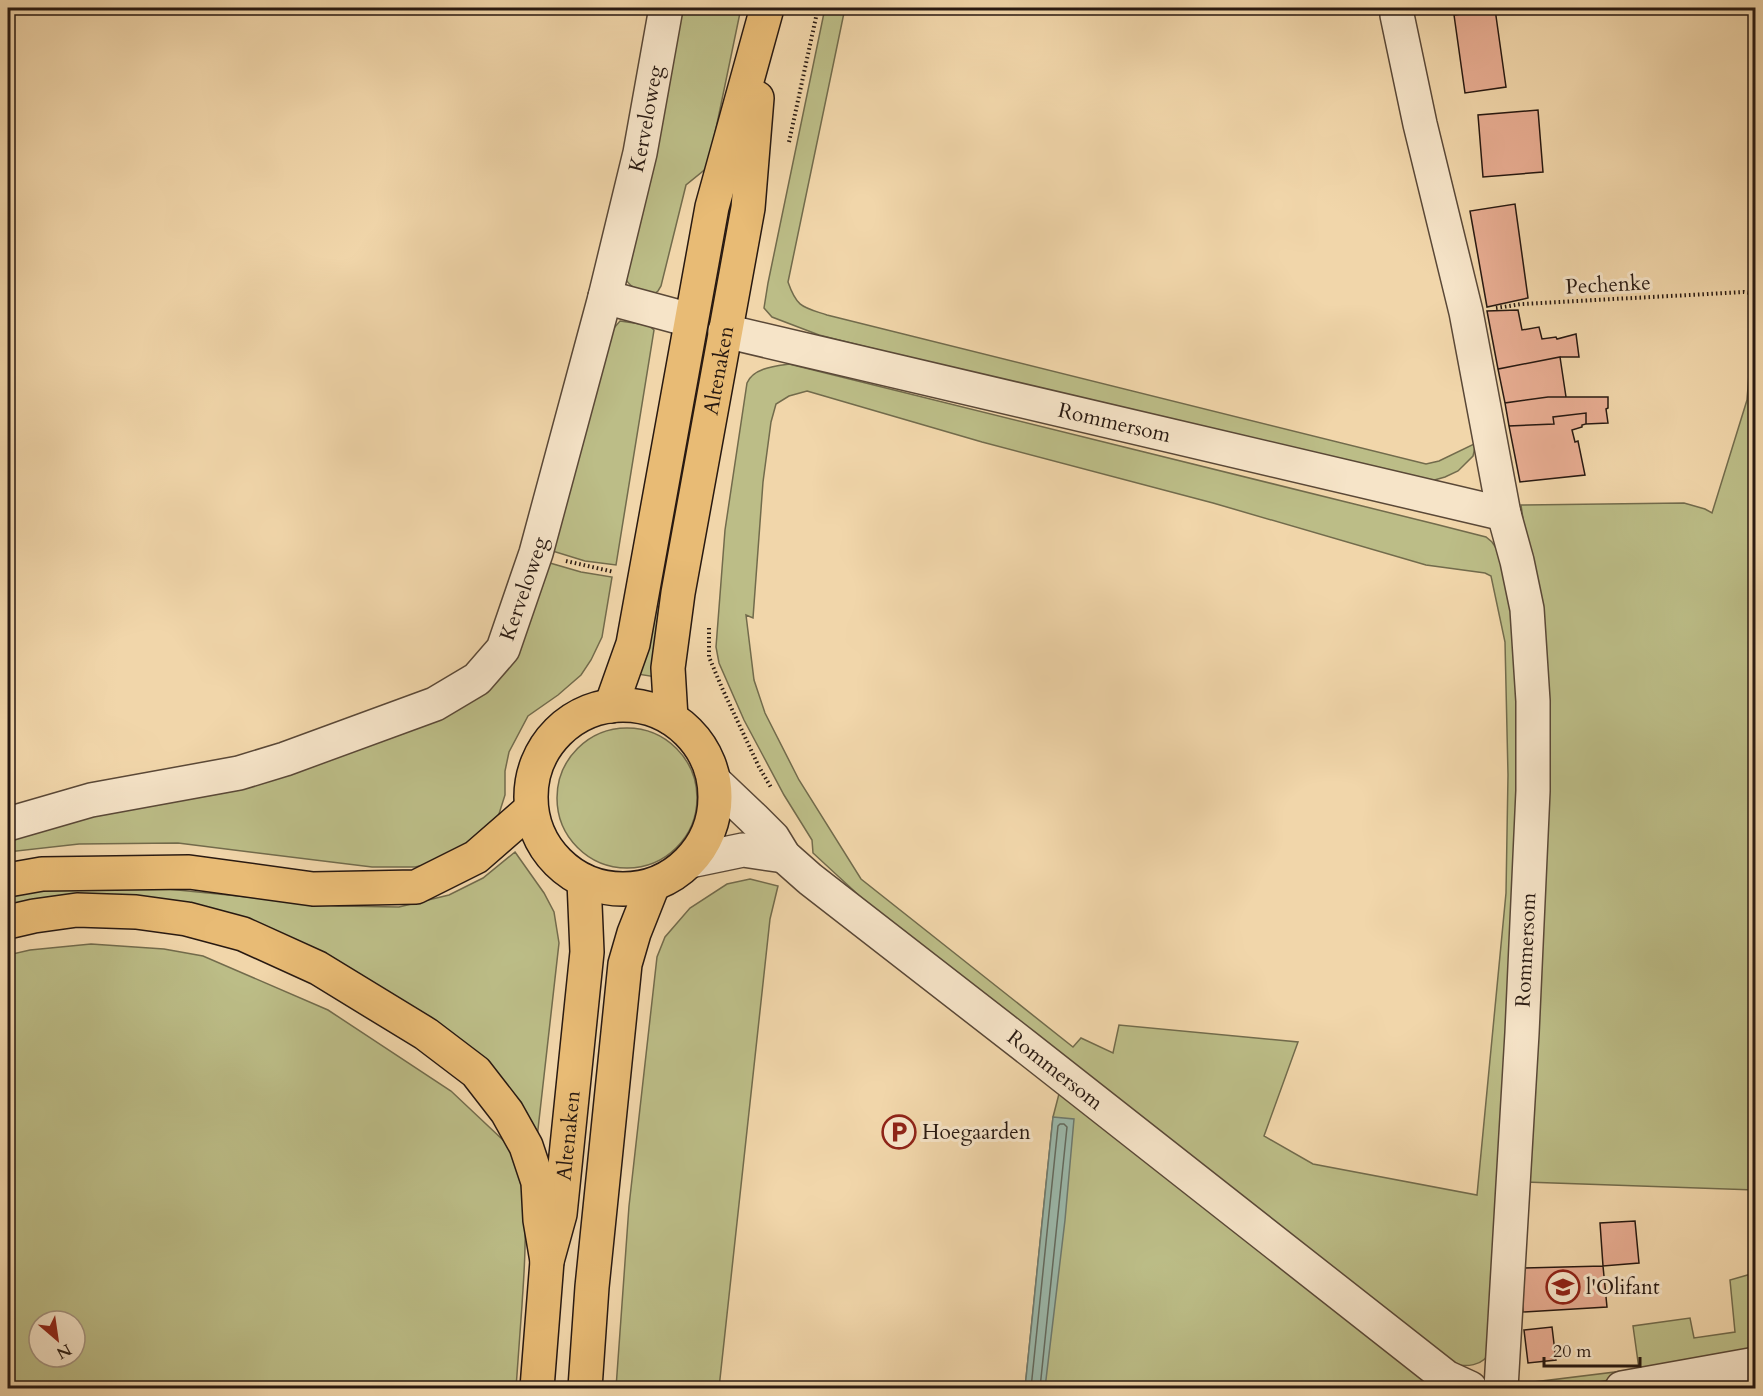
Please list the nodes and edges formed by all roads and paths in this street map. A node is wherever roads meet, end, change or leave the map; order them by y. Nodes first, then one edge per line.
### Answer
1 (666, 8) edge
2 (765, 15) edge
3 (1397, 15) dead end
4 (1753, 294) edge
5 (605, 297) junction
6 (1466, 312) junction
7 (690, 320) junction
8 (725, 331) junction
9 (1504, 514) junction
10 (709, 622) dead end
11 (611, 706) junction
12 (671, 718) junction
13 (715, 782) junction
14 (777, 796) dead end
15 (531, 808) junction
16 (8, 824) edge
17 (784, 856) junction
18 (690, 861) junction
19 (8, 880) edge
20 (584, 881) junction
21 (653, 885) junction
22 (8, 922) edge
23 (547, 1261) junction
24 (1755, 1364) edge
25 (537, 1389) edge
26 (585, 1389) edge
27 (1470, 1389) edge
28 (1501, 1389) edge
29 (1622, 1389) edge

1 - 5 street, Kerveloweg
2 - 7 main road, Altenaken
2 - 8 main road, Altenaken
3 - 6 street, Rommersom
4 - 6 path, Pechenke
5 - 7 street
5 - 16 street, Kerveloweg
6 - 9 street, Rommersom
7 - 11 main road, Altenaken
8 - 9 street, Rommersom
8 - 12 main road, Altenaken
9 - 28 street, Rommersom
10 - 14 path
11 - 12 main road
11 - 15 main road
12 - 13 main road
13 - 17 street, Rommersom
13 - 18 main road
15 - 19 main road
15 - 20 main road
17 - 18 street
17 - 27 street, Rommersom
18 - 21 main road
20 - 21 main road
20 - 23 main road, Altenaken
21 - 26 main road, Altenaken
22 - 23 main road
23 - 25 main road, Altenaken
24 - 29 street

